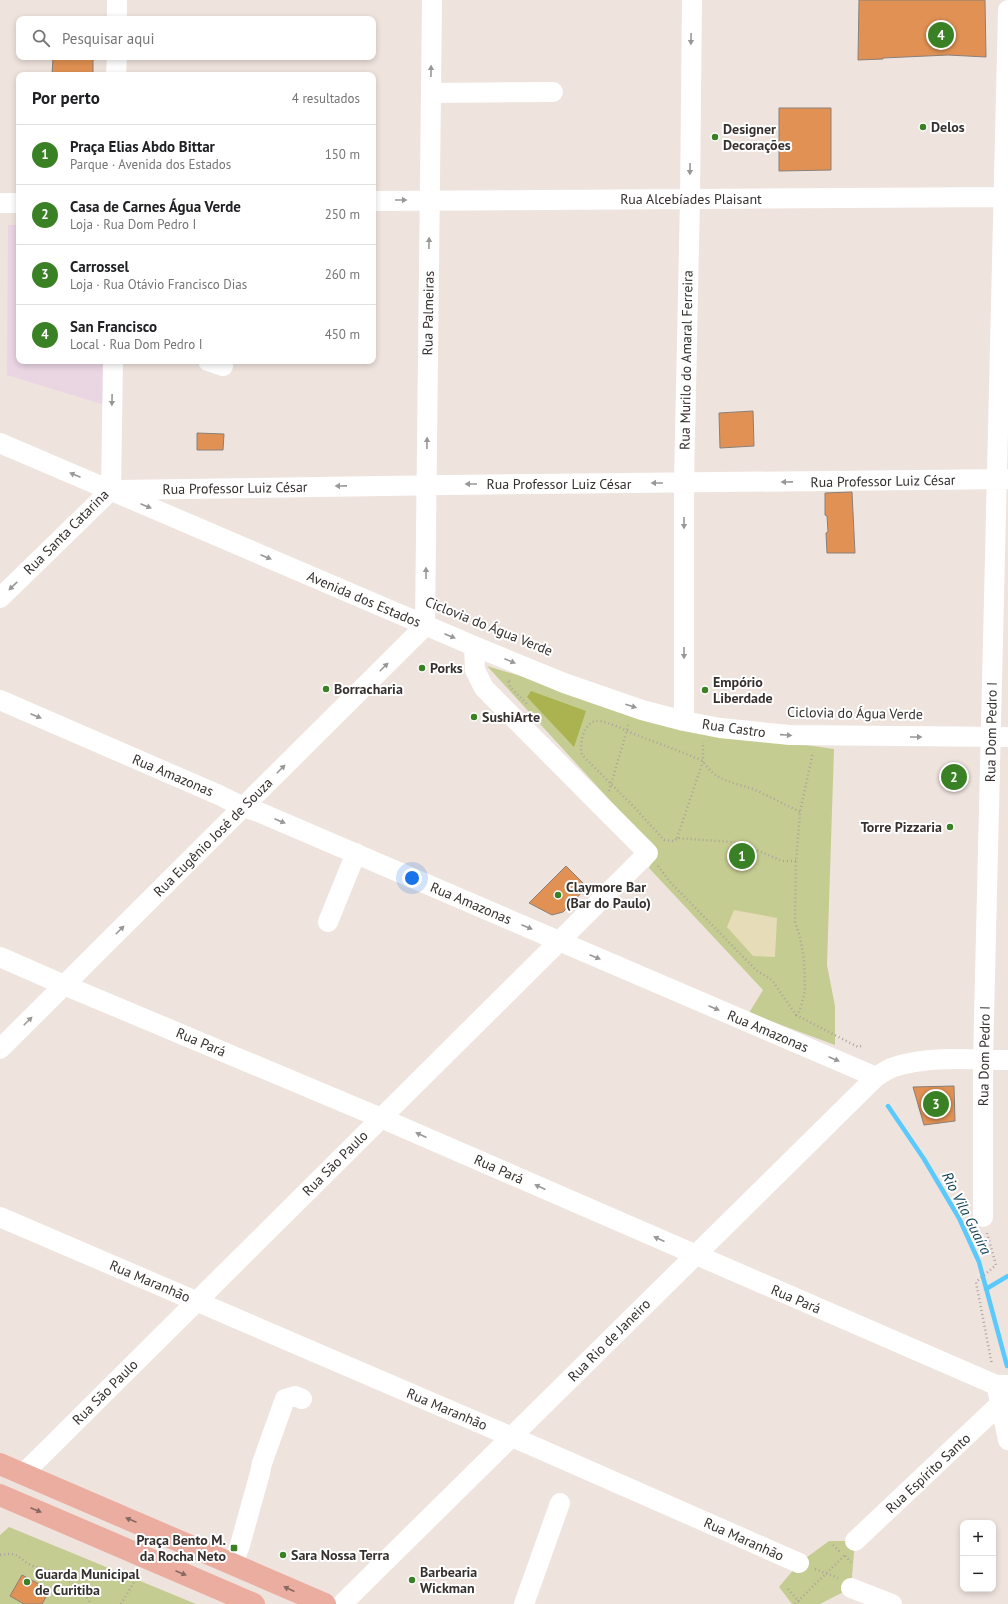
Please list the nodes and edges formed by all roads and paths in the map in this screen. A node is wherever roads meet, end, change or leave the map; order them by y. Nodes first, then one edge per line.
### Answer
1 (117, 0) edge
2 (432, 0) edge
3 (692, 0) edge
4 (1008, 10) edge
5 (117, 16) edge
6 (117, 60) edge
7 (116, 72) edge
8 (553, 92) dead end
9 (431, 93) junction
10 (1006, 197) edge
11 (690, 199) junction
12 (430, 200) junction
13 (376, 201) edge
14 (0, 203) edge
15 (16, 203) edge
16 (113, 364) edge
17 (0, 443) edge
18 (1002, 479) edge
19 (684, 483) junction
20 (427, 485) junction
21 (111, 490) junction
22 (0, 598) edge
23 (425, 626) junction
24 (474, 646) junction
25 (515, 683) dead end
26 (0, 700) edge
27 (531, 709) dead end
28 (630, 720) dead end
29 (684, 721) junction
30 (627, 731) junction
31 (999, 737) edge
32 (814, 749) dead end
33 (703, 761) junction
34 (611, 784) junction
35 (603, 788) dead end
36 (243, 807) junction
37 (800, 812) junction
38 (677, 838) junction
39 (664, 840) junction
40 (356, 853) junction
41 (657, 854) junction
42 (796, 861) junction
43 (328, 922) dead end
44 (559, 941) junction
45 (0, 957) edge
46 (64, 985) junction
47 (796, 1015) junction
48 (861, 1046) dead end
49 (0, 1049) edge
50 (983, 1060) junction
51 (1008, 1060) edge
52 (876, 1077) junction
53 (381, 1118) junction
54 (983, 1217) joint
55 (0, 1218) edge
56 (695, 1255) junction
57 (196, 1301) junction
58 (1001, 1391) edge
59 (302, 1399) dead end
60 (511, 1437) junction
61 (1008, 1440) edge
62 (0, 1464) edge
63 (23, 1474) junction
64 (0, 1495) edge
65 (560, 1503) dead end
66 (855, 1542) joint
67 (0, 1555) edge
68 (146, 1557) junction
69 (799, 1563) joint
70 (233, 1564) junction
71 (827, 1573) junction
72 (851, 1588) joint
73 (788, 1589) dead end
74 (800, 1603) edge
75 (90, 1604) edge
76 (121, 1604) edge
77 (254, 1604) edge
78 (325, 1604) edge
79 (342, 1604) edge
80 (524, 1604) edge
81 (796, 1604) edge
82 (892, 1604) edge

1 - 5 street
9 -> 2 street, Rua Palmeiras
3 -> 11 street, Rua Murilo do Amaral Ferreira
4 - 10 street, Rua Dom Pedro I
6 - 7 street
8 - 9 street
9 - 12 street, Rua Palmeiras
10 - 11 street, Rua Alcebíades Plaisant
10 - 18 street, Rua Dom Pedro I
11 - 12 street, Rua Alcebíades Plaisant
11 - 19 street, Rua Murilo do Amaral Ferreira
13 -> 12 street, Rua Alcebíades Plaisant
20 -> 12 street, Rua Palmeiras
14 - 15 street
16 -> 21 street, Rua Santa Catarina
21 -> 17 street, Avenida dos Estados
18 -> 19 street, Rua Professor Luiz César
18 - 31 street, Rua Dom Pedro I
19 -> 20 street, Rua Professor Luiz César
19 -> 29 street, Rua Murilo do Amaral Ferreira
20 -> 21 street, Rua Professor Luiz César
23 -> 20 street, Rua Palmeiras
21 -> 22 street, Rua Santa Catarina
21 -> 23 street, Avenida dos Estados
23 -> 24 street, Avenida dos Estados
36 -> 23 street, Rua Eugênio José de Souza
24 -> 29 street, Rua Castro
24 - 41 street
25 - 27 path
26 -> 36 street, Rua Amazonas
28 - 30 path
29 -> 31 street, Rua Castro
29 - 33 path
30 - 33 path
30 - 34 path
30 - 34 path
31 - 50 street, Rua Dom Pedro I
32 - 37 path
33 - 37 path
33 - 38 path
34 - 35 path
34 - 39 path
36 -> 40 street, Rua Amazonas
46 -> 36 street, Rua Eugênio José de Souza
37 - 42 path
38 - 39 path
38 - 42 path
39 - 41 path
40 - 43 street
40 -> 44 street, Rua Amazonas
41 - 44 street, Rua São Paulo
41 - 47 path
42 - 47 path
44 -> 52 street, Rua Amazonas
44 - 53 street, Rua São Paulo
45 - 46 street, Rua Pará
49 -> 46 street, Rua Eugênio José de Souza
46 - 53 street, Rua Pará
47 - 48 path
50 - 51 street, Rua Rio de Janeiro
50 - 52 street, Rua Rio de Janeiro
50 - 54 street, Rua Dom Pedro I
52 - 56 street, Rua Rio de Janeiro
56 -> 53 street, Rua Pará
53 - 57 street, Rua São Paulo
54 - 58 path
55 - 57 street, Rua Maranhão
56 - 58 street, Rua Pará
56 - 60 street, Rua Rio de Janeiro
57 - 60 street, Rua Maranhão
57 - 63 street, Rua São Paulo
58 - 61 street
58 - 66 street, Rua Espírito Santo
59 - 70 street
60 - 69 street, Rua Maranhão
60 - 79 street, Rua Rio de Janeiro
62 - 63 main road
70 -> 63 main road
64 -> 68 main road
65 - 80 street
66 - 71 path
67 - 75 path
68 - 76 path
68 -> 77 main road
69 - 71 path, Rua Maranhão
78 -> 70 main road
71 - 72 path, Rua Maranhão
71 - 74 path
72 - 82 street
73 - 74 path
74 - 81 path

